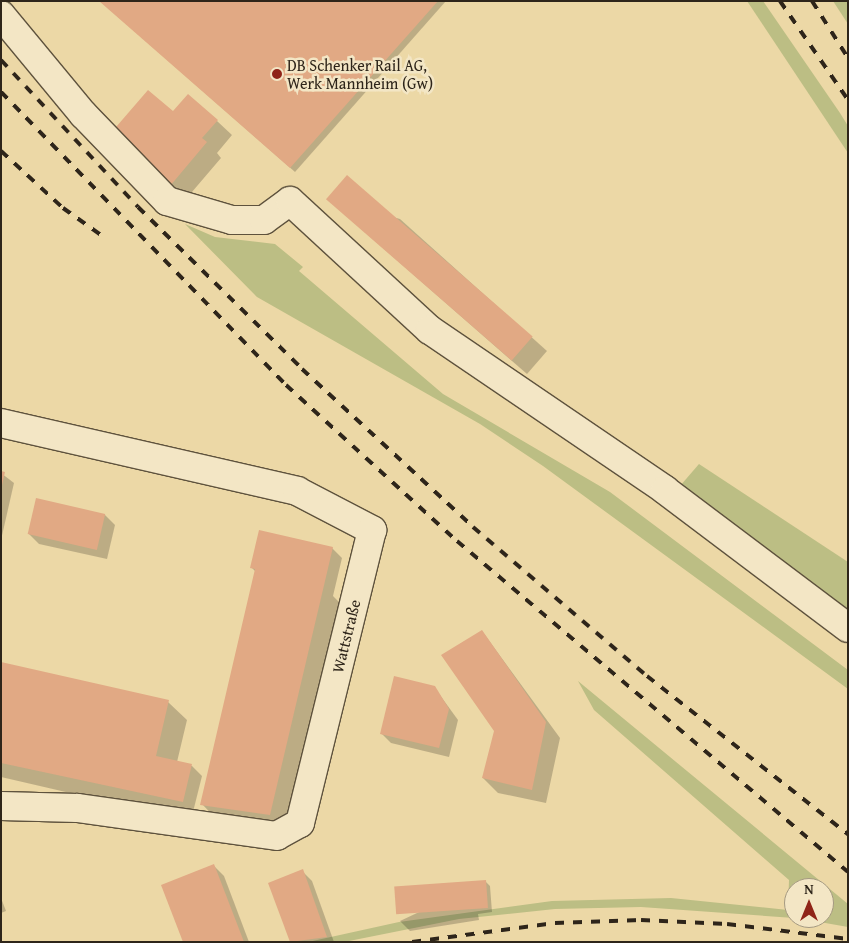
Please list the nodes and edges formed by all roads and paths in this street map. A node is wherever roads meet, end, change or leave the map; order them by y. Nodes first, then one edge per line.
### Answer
1 (1, 15) edge
2 (1, 423) edge
3 (848, 628) edge
4 (1, 806) edge

1 - 3 street
2 - 4 street, Wattstraße

